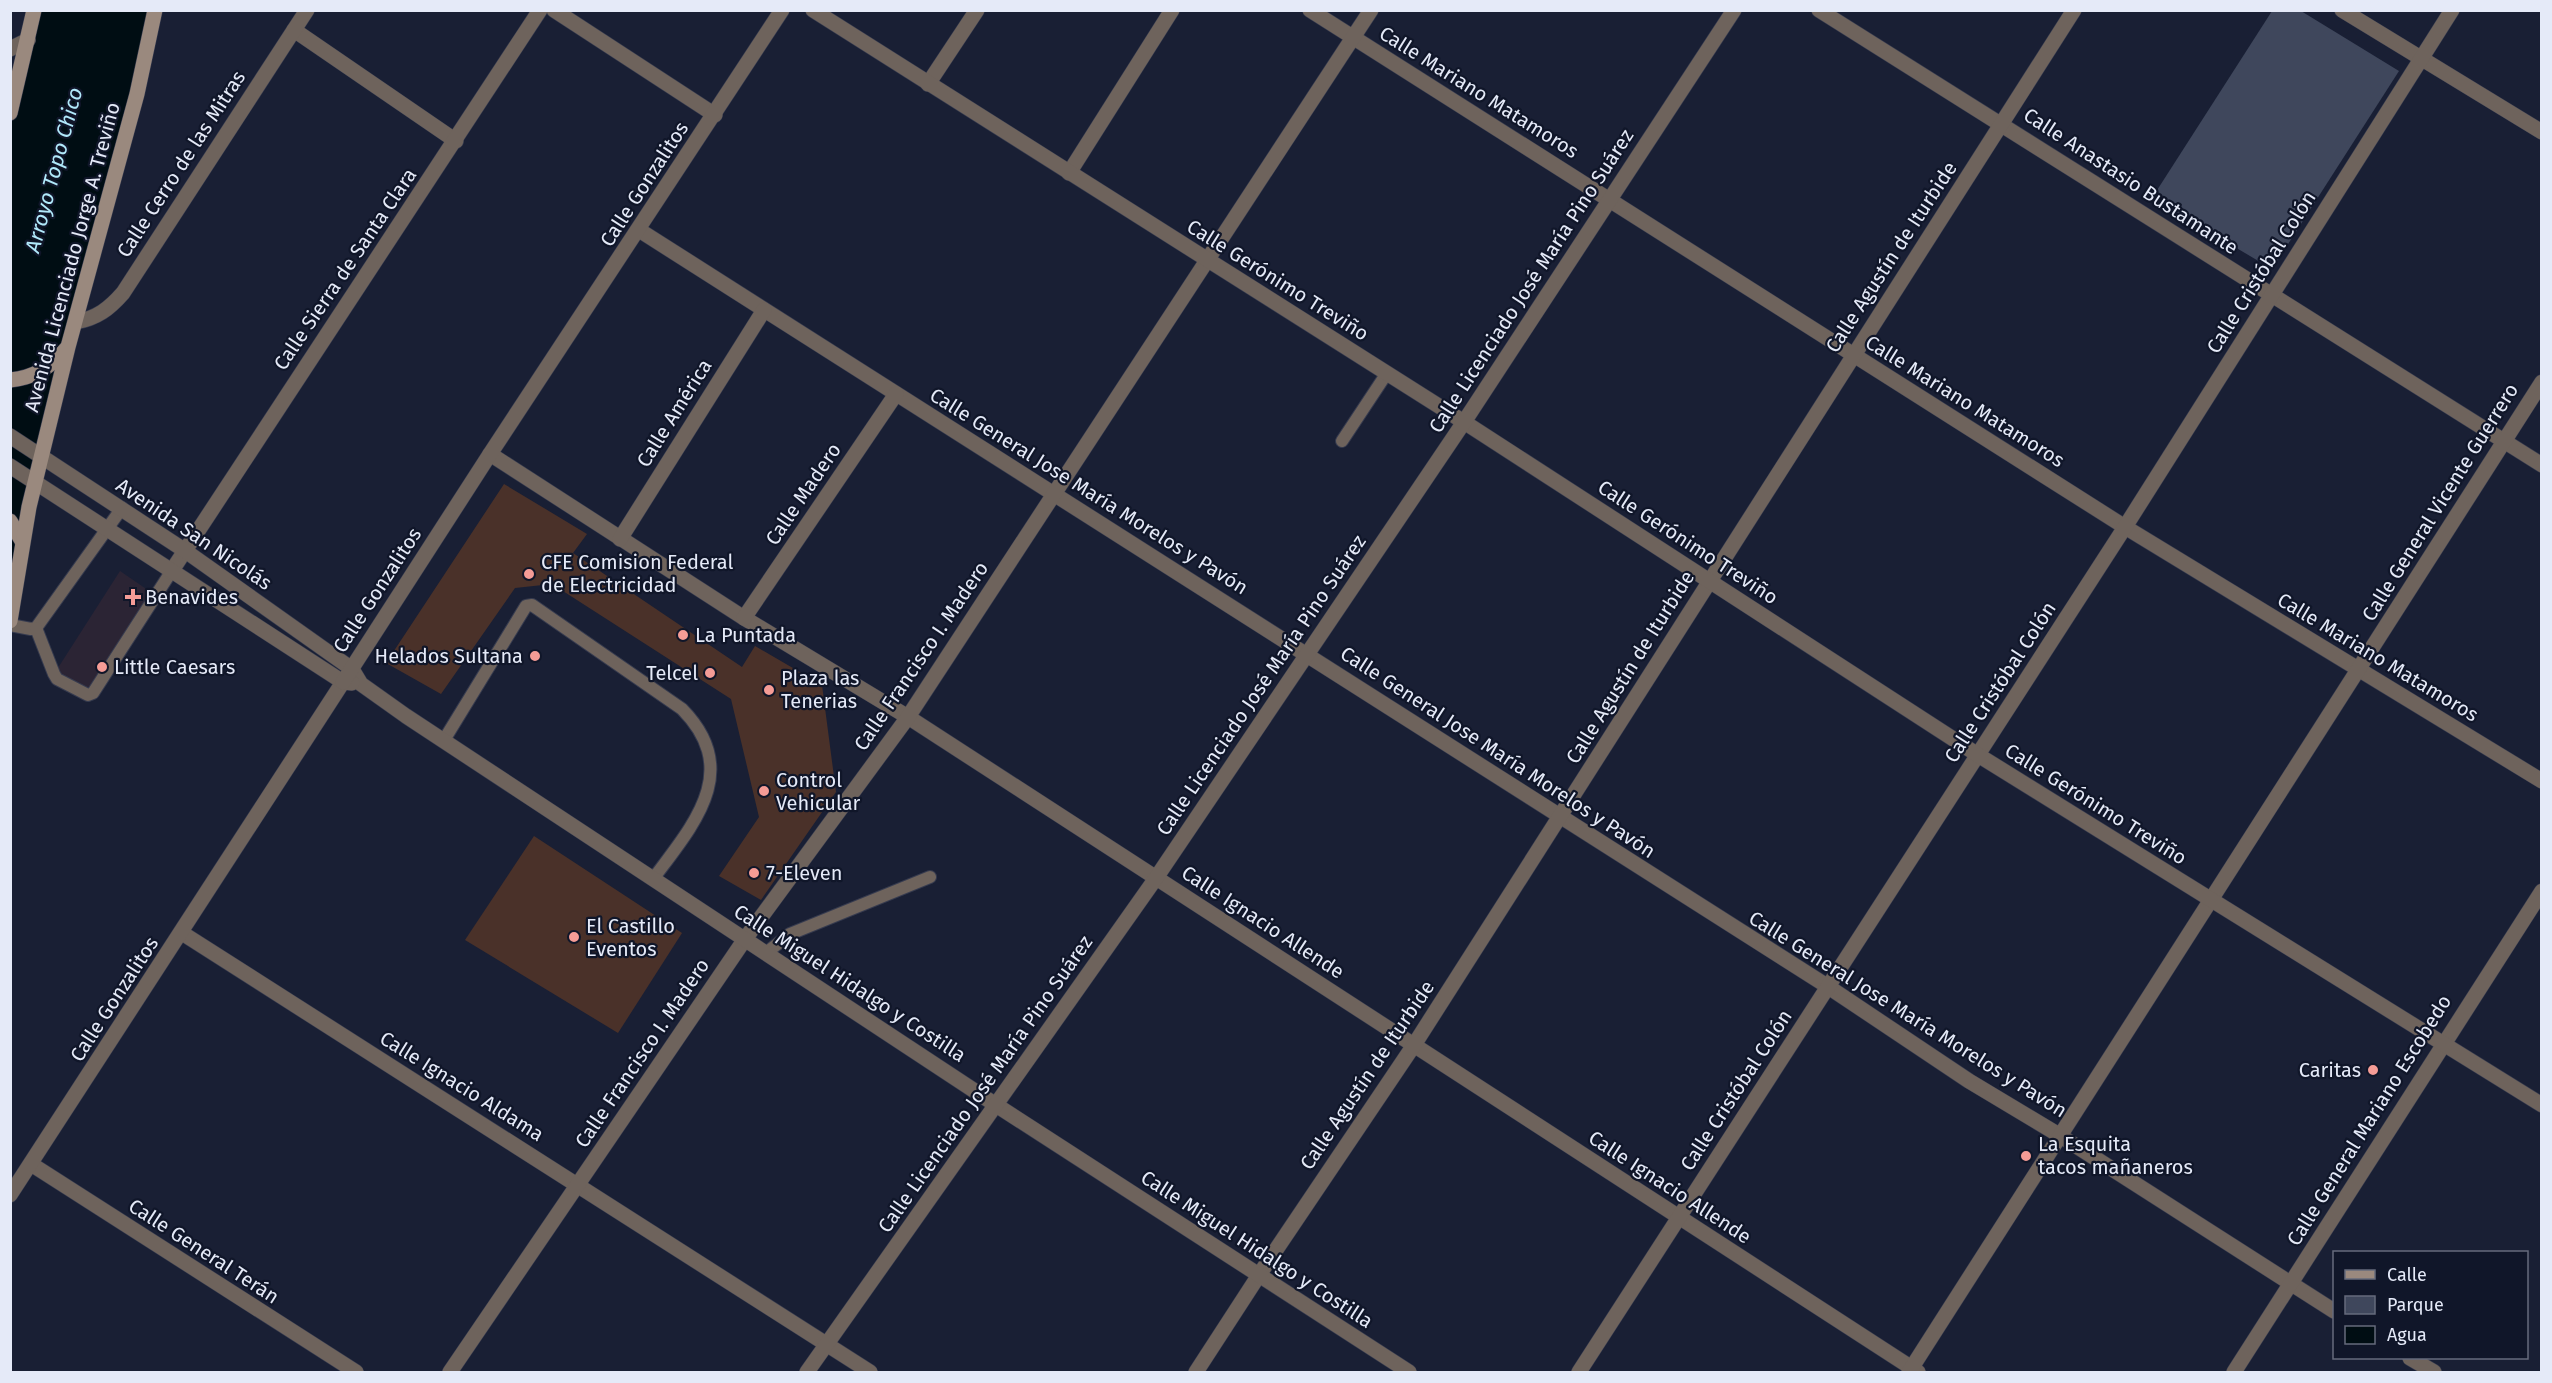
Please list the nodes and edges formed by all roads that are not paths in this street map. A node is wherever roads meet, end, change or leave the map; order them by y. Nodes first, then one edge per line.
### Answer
1 (34, 10) edge
2 (155, 10) edge
3 (307, 10) edge
4 (540, 10) edge
5 (554, 10) edge
6 (782, 10) edge
7 (813, 10) edge
8 (977, 10) edge
9 (1172, 10) edge
10 (1310, 10) edge
11 (1371, 10) edge
12 (1734, 10) edge
13 (1819, 10) edge
14 (2074, 10) edge
15 (2342, 10) edge
16 (2452, 10) edge
17 (294, 30) junction
18 (1352, 38) junction
19 (28, 40) junction
20 (10, 49) edge
21 (2422, 57) junction
22 (928, 84) junction
23 (10, 113) edge
24 (715, 114) junction
25 (2002, 123) junction
26 (2541, 132) edge
27 (456, 141) junction
28 (1069, 173) junction
29 (1610, 199) junction
30 (639, 230) junction
31 (1208, 260) junction
32 (2271, 296) junction
33 (764, 310) junction
34 (76, 322) junction
35 (68, 347) junction
36 (1853, 355) junction
37 (1386, 373) junction
38 (10, 380) edge
39 (2541, 382) edge
40 (896, 394) junction
41 (1464, 422) junction
42 (10, 436) edge
43 (1342, 441) dead end
44 (2503, 441) junction
45 (490, 454) junction
46 (42, 458) junction
47 (2541, 465) edge
48 (13, 468) edge
49 (35, 483) junction
50 (1054, 494) junction
51 (122, 508) junction
52 (13, 524) edge
53 (2124, 527) junction
54 (107, 531) junction
55 (620, 539) junction
56 (22, 541) junction
57 (184, 550) junction
58 (171, 572) junction
59 (1710, 581) junction
60 (744, 618) junction
61 (10, 623) edge
62 (36, 628) junction
63 (1307, 654) junction
64 (352, 669) junction
65 (2358, 670) junction
66 (343, 682) junction
67 (361, 684) junction
68 (908, 717) junction
69 (444, 740) junction
70 (1978, 755) junction
71 (2541, 781) edge
72 (1560, 818) junction
73 (930, 877) dead end
74 (1156, 878) junction
75 (653, 879) junction
76 (2541, 891) edge
77 (2210, 901) junction
78 (182, 933) junction
79 (745, 939) junction
80 (766, 953) junction
81 (1827, 986) junction
82 (1414, 1045) junction
83 (2442, 1045) junction
84 (996, 1105) junction
85 (2541, 1105) edge
86 (2059, 1135) junction
87 (31, 1164) junction
88 (578, 1184) junction
89 (10, 1195) edge
90 (1679, 1217) junction
91 (1259, 1275) junction
92 (2291, 1284) junction
93 (2333, 1310) edge
94 (826, 1346) junction
95 (2412, 1359) edge
96 (1913, 1371) edge
97 (356, 1372) edge
98 (450, 1372) edge
99 (807, 1372) edge
100 (870, 1372) edge
101 (1196, 1372) edge
102 (1409, 1372) edge
103 (1579, 1372) edge
104 (2234, 1372) edge
105 (2434, 1372) edge

1 - 19 main road
2 - 34 main road, Avenida Licenciado Jorge A. Treviño
3 - 17 street, Calle Cerro de las Mitras
4 - 27 street, Calle Sierra de Santa Clara
5 - 24 street
6 - 24 street, Calle Gonzalitos
7 - 22 street, Calle Gerónimo Treviño
8 - 22 street
9 - 28 street
10 - 18 street, Calle Mariano Matamoros
11 - 18 street, Calle Francisco I. Madero
12 - 29 street, Calle Licenciado José María Pino Suárez
13 - 25 street, Calle Anastasio Bustamante
14 - 25 street, Calle Agustín de Iturbide
15 - 21 street
16 - 21 street, Calle Cristóbal Colón
17 - 27 street
17 - 34 street, Calle Cerro de las Mitras
18 - 29 street, Calle Mariano Matamoros
18 - 31 street, Calle Francisco I. Madero
19 - 20 street
19 - 23 main road
21 - 26 street
21 - 32 street, Calle Cristóbal Colón
22 - 28 street, Calle Gerónimo Treviño
24 - 30 street, Calle Gonzalitos
25 - 32 street, Calle Anastasio Bustamante
25 - 36 street, Calle Agustín de Iturbide
27 - 57 street, Calle Sierra de Santa Clara
28 - 31 street, Calle Gerónimo Treviño
29 - 36 street, Calle Mariano Matamoros
29 - 41 street, Calle Licenciado José María Pino Suárez
30 - 33 street, Calle General Jose María Morelos y Pavón
30 - 45 street, Calle Gonzalitos
31 - 37 street, Calle Gerónimo Treviño
31 - 50 street, Calle Francisco I. Madero
32 - 44 street, Calle Anastasio Bustamante
32 - 53 street, Calle Cristóbal Colón
33 - 40 street, Calle General Jose María Morelos y Pavón
33 - 55 street, Calle América
34 - 35 main road, Avenida Licenciado Jorge A. Treviño
35 - 38 main road
35 - 46 main road, Avenida Licenciado Jorge A. Treviño
36 - 53 street, Calle Mariano Matamoros
36 - 59 street, Calle Agustín de Iturbide
37 - 41 street, Calle Gerónimo Treviño
37 - 43 lane
39 - 44 street, Calle General Vicente Guerrero
40 - 50 street, Calle General Jose María Morelos y Pavón
40 - 60 street, Calle Madero
41 - 59 street, Calle Gerónimo Treviño
41 - 63 street, Calle Licenciado José María Pino Suárez
42 - 46 street, Avenida San Nicolás
44 - 47 street, Calle Anastasio Bustamante
44 - 65 street, Calle General Vicente Guerrero
45 - 55 street, Calle Ignacio Allende
45 - 64 street, Calle Gonzalitos
46 - 49 main road, Avenida Licenciado Jorge A. Treviño
46 - 51 street, Avenida San Nicolás
48 - 49 street
49 - 54 street
49 - 56 main road, Avenida Licenciado Jorge A. Treviño
50 - 63 street, Calle General Jose María Morelos y Pavón
50 - 68 street, Calle Francisco I. Madero
51 - 54 lane
51 - 57 street, Avenida San Nicolás
52 - 56 main road
53 - 65 street, Calle Mariano Matamoros
53 - 70 street, Calle Cristóbal Colón
54 - 58 street
54 - 62 lane
55 - 60 street, Calle Ignacio Allende
56 - 61 main road, Avenida Licenciado Jorge A. Treviño
57 - 58 street, Calle Sierra de Santa Clara
57 - 64 street, Avenida San Nicolás
58 - 62 lane
58 - 66 street
59 - 70 street, Calle Gerónimo Treviño
59 - 72 street, Calle Agustín de Iturbide
60 - 68 street, Calle Ignacio Allende
61 - 62 lane
63 - 72 street, Calle General Jose María Morelos y Pavón
63 - 74 street, Calle Licenciado José María Pino Suárez
64 - 66 street, Calle Gonzalitos
64 - 67 street, Calle Miguel Hidalgo y Costilla
65 - 71 street, Calle Mariano Matamoros
65 - 77 street, Calle General Vicente Guerrero
66 - 67 street, Calle Miguel Hidalgo y Costilla
66 - 78 street, Calle Gonzalitos
67 - 69 street, Calle Miguel Hidalgo y Costilla
68 - 74 street, Calle Ignacio Allende
68 - 79 street, Calle Francisco I. Madero
69 - 75 street, Calle Miguel Hidalgo y Costilla
69 - 75 lane
70 - 77 street, Calle Gerónimo Treviño
70 - 81 street, Calle Cristóbal Colón
72 - 81 street, Calle General Jose María Morelos y Pavón
72 - 82 street, Calle Agustín de Iturbide
73 - 80 lane
74 - 82 street, Calle Ignacio Allende
74 - 84 street, Calle Licenciado José María Pino Suárez
75 - 79 street, Calle Miguel Hidalgo y Costilla
76 - 83 street, Calle General Mariano Escobedo
77 - 83 street, Calle Gerónimo Treviño
77 - 86 street, Calle General Vicente Guerrero
78 - 87 street, Calle Gonzalitos
78 - 88 street, Calle Ignacio Aldama
79 - 80 street, Calle Miguel Hidalgo y Costilla
79 - 88 street, Calle Francisco I. Madero
80 - 84 street, Calle Miguel Hidalgo y Costilla
81 - 86 street, Calle General Jose María Morelos y Pavón
81 - 90 street, Calle Cristóbal Colón
82 - 90 street, Calle Ignacio Allende
82 - 91 street, Calle Agustín de Iturbide
83 - 85 street, Calle Gerónimo Treviño
83 - 92 street, Calle General Mariano Escobedo
84 - 91 street, Calle Miguel Hidalgo y Costilla
84 - 94 street, Calle Licenciado José María Pino Suárez
86 - 92 street, Calle General Jose María Morelos y Pavón
86 - 96 street, Calle General Vicente Guerrero
87 - 89 street, Calle Gonzalitos
87 - 97 street, Calle General Terán
88 - 94 street, Calle Ignacio Aldama
88 - 98 street, Calle Francisco I. Madero
90 - 96 street, Calle Ignacio Allende
90 - 103 street, Calle Cristóbal Colón
91 - 101 street, Calle Agustín de Iturbide
91 - 102 street, Calle Miguel Hidalgo y Costilla
92 - 93 street, Calle General Jose María Morelos y Pavón
92 - 104 street, Calle General Mariano Escobedo
94 - 99 street, Calle Licenciado José María Pino Suárez
94 - 100 street, Calle Ignacio Aldama
95 - 105 street

